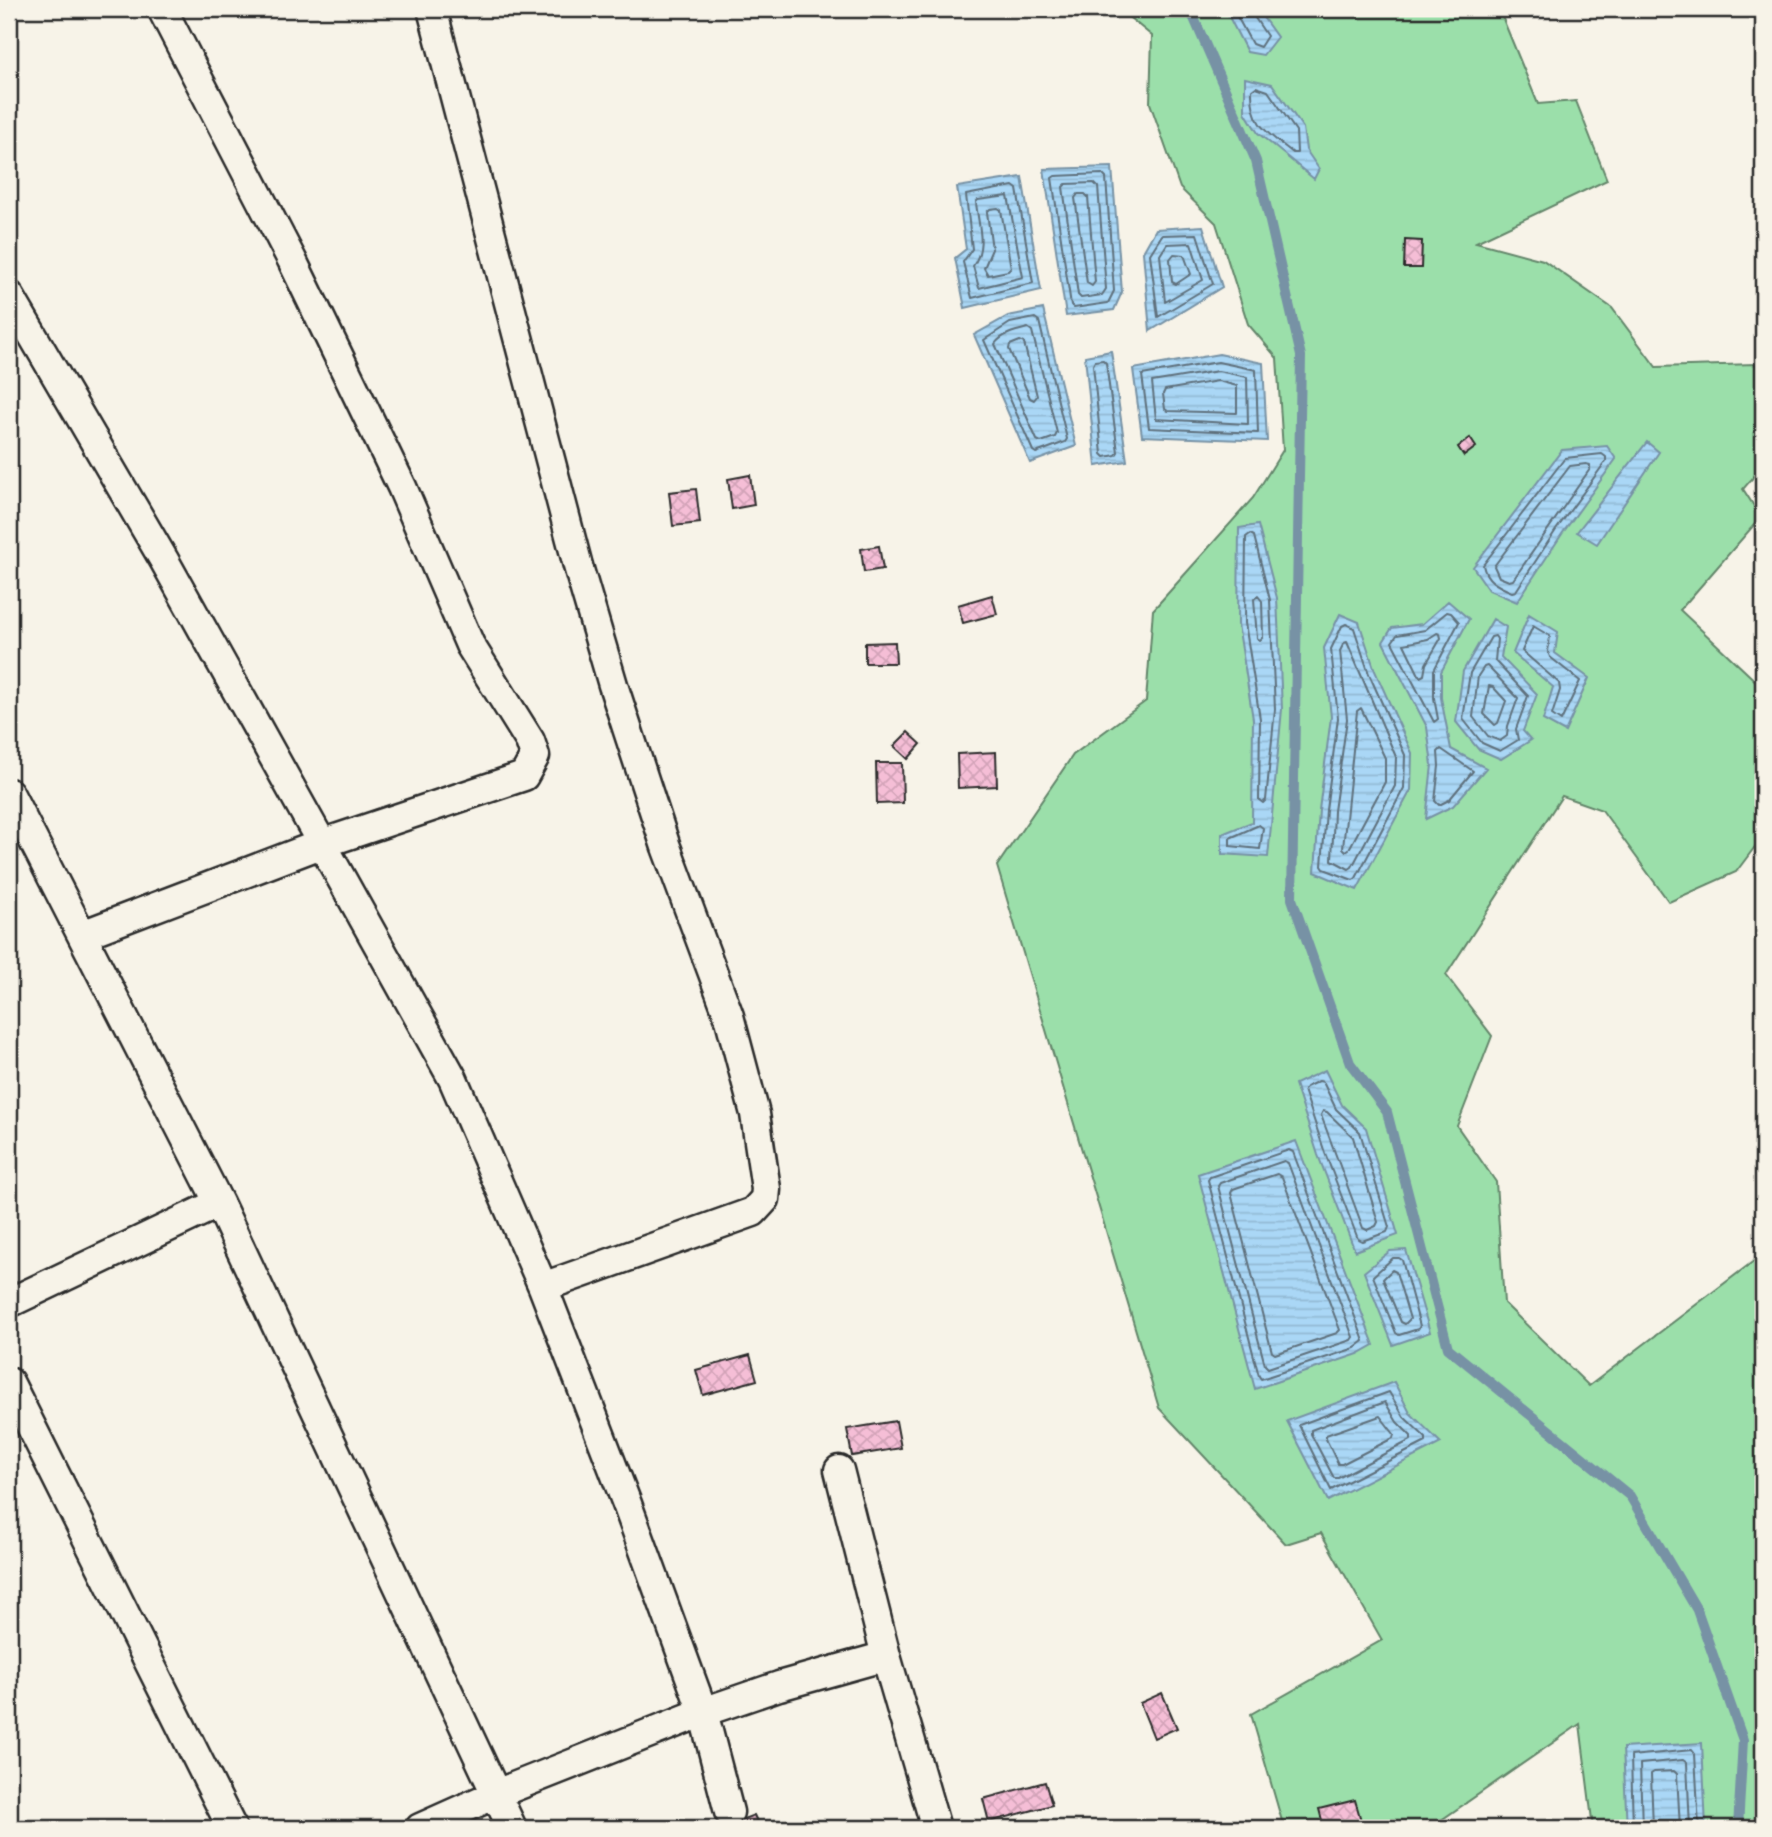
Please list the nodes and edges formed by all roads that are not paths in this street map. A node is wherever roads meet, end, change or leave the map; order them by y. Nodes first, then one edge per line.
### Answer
1 (162, 9) edge
2 (432, 9) edge
3 (9, 295) edge
4 (9, 793) edge
5 (321, 844) junction
6 (82, 935) junction
7 (219, 1203) junction
8 (543, 1287) junction
9 (9, 1303) edge
10 (9, 1382) edge
11 (839, 1470) dead end
12 (886, 1656) junction
13 (704, 1712) junction
14 (496, 1794) junction
15 (729, 1812) dead end
16 (232, 1828) edge
17 (420, 1828) edge
18 (512, 1828) edge
19 (936, 1828) edge

1 - 5 street
2 - 8 street
3 - 5 street
4 - 6 street
5 - 6 street
5 - 8 street
6 - 7 street
7 - 9 street
7 - 14 street
8 - 13 street
10 - 16 street
11 - 12 street
12 - 13 street
12 - 19 street
13 - 14 street
13 - 15 street
14 - 17 street
14 - 18 street

